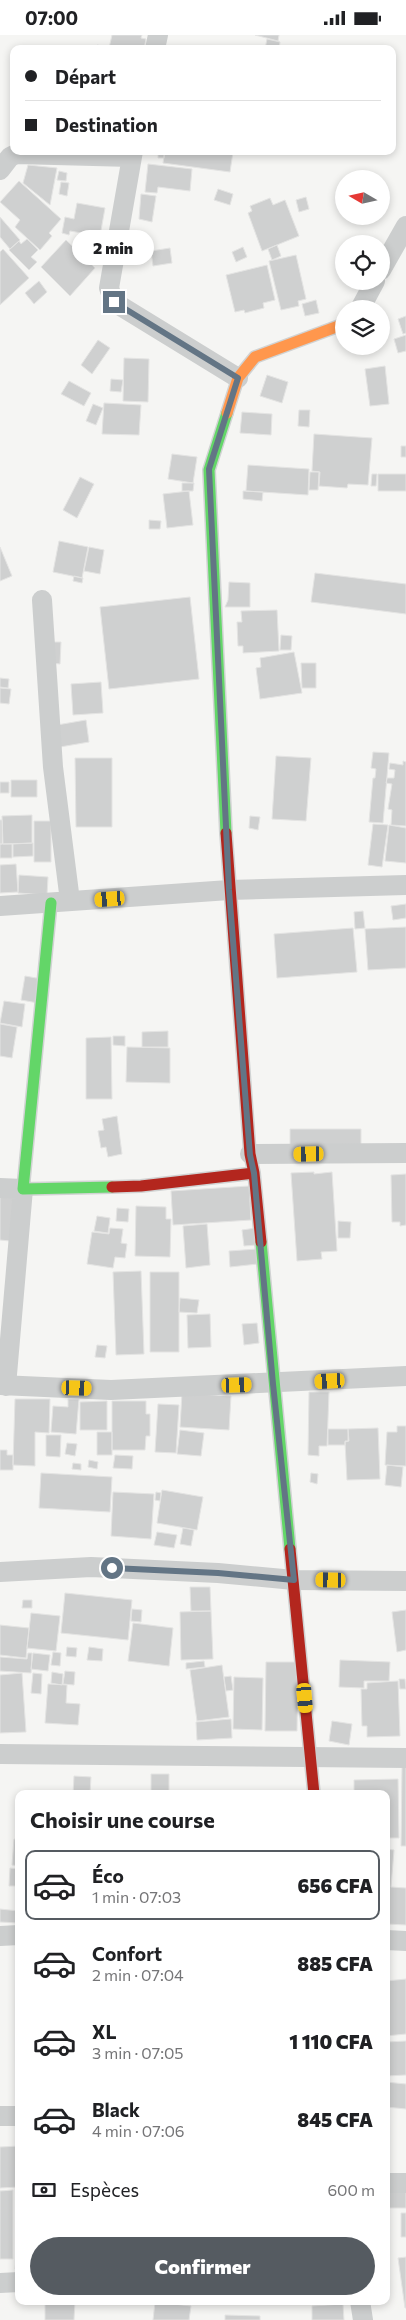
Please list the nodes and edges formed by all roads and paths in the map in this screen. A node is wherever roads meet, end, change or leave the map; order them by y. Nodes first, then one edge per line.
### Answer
1 (14, 155) edge
2 (133, 155) edge
3 (0, 170) edge
4 (406, 226) edge
5 (390, 254) edge
6 (335, 327) edge
7 (238, 378) junction
8 (42, 599) dead end
9 (406, 885) edge
10 (229, 890) junction
11 (61, 902) junction
12 (0, 906) edge
13 (406, 1153) edge
14 (252, 1164) junction
15 (0, 1188) edge
16 (23, 1189) junction
17 (406, 1377) edge
18 (273, 1384) junction
19 (3, 1385) edge
20 (0, 1572) edge
21 (294, 1580) junction
22 (406, 1581) edge
23 (0, 1755) edge
24 (311, 1757) junction
25 (406, 1758) edge
26 (314, 1790) edge
27 (15, 1935) edge
28 (0, 1936) edge
29 (390, 1940) edge
30 (406, 1941) edge
31 (0, 2115) edge
32 (15, 2116) edge
33 (390, 2183) edge
34 (406, 2183) edge
35 (0, 2283) edge
36 (15, 2283) edge
37 (361, 2305) edge
38 (363, 2320) edge

1 - 3 street
2 - 7 street
4 - 5 street
6 - 7 street
7 - 10 street
8 - 11 street
9 - 10 street
10 - 11 street
10 - 14 street
11 - 12 street
11 - 16 street
13 - 14 street
14 - 16 street
14 - 18 street
15 - 16 street
16 - 19 street
17 - 18 street
18 - 19 street
18 - 21 street
20 - 21 street
21 - 22 street
21 - 24 street
23 - 24 street
24 - 25 street
24 - 26 street
27 - 28 street
29 - 30 street
31 - 32 street
33 - 34 street
35 - 36 street
37 - 38 street

